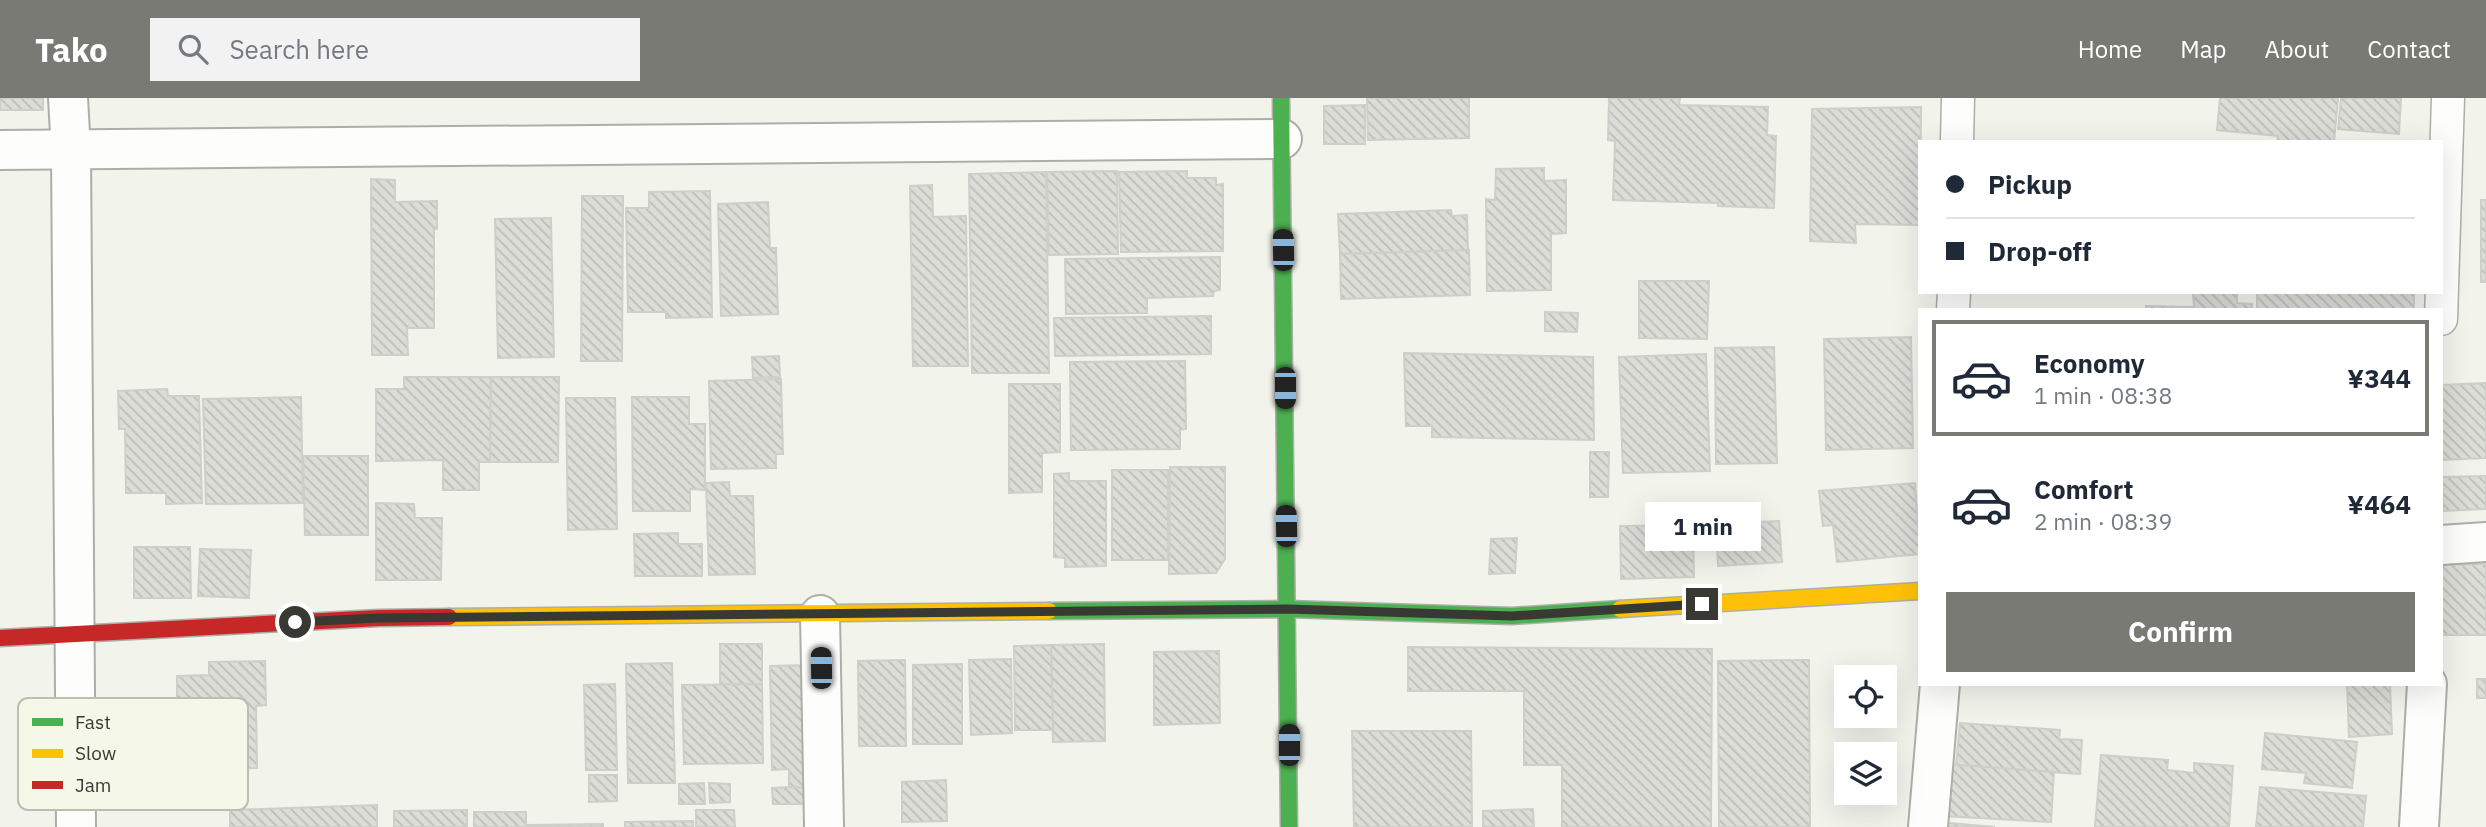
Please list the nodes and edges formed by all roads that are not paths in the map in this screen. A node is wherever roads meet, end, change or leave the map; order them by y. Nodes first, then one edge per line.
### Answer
1 (68, 98) edge
2 (1281, 98) edge
3 (1958, 98) edge
4 (2448, 98) edge
5 (1282, 139) junction
6 (1957, 140) edge
7 (0, 150) edge
8 (71, 151) junction
9 (2443, 256) edge
10 (2486, 542) edge
11 (2443, 544) edge
12 (1918, 592) edge
13 (1287, 609) junction
14 (820, 615) junction
15 (73, 635) junction
16 (0, 638) edge
17 (1940, 686) edge
18 (2427, 686) edge
19 (74, 698) edge
20 (824, 827) edge
21 (1289, 827) edge
22 (1928, 827) edge
23 (2419, 827) edge

1 - 8 street
2 - 5 street
3 - 6 lane
4 - 9 lane
5 - 8 street
5 - 13 street
7 - 8 street
8 - 15 street
10 - 11 street
12 - 13 street
13 - 14 street
13 - 21 street
14 - 15 street
14 - 20 street
15 - 16 street
15 - 19 street
17 - 22 street
18 - 23 street

